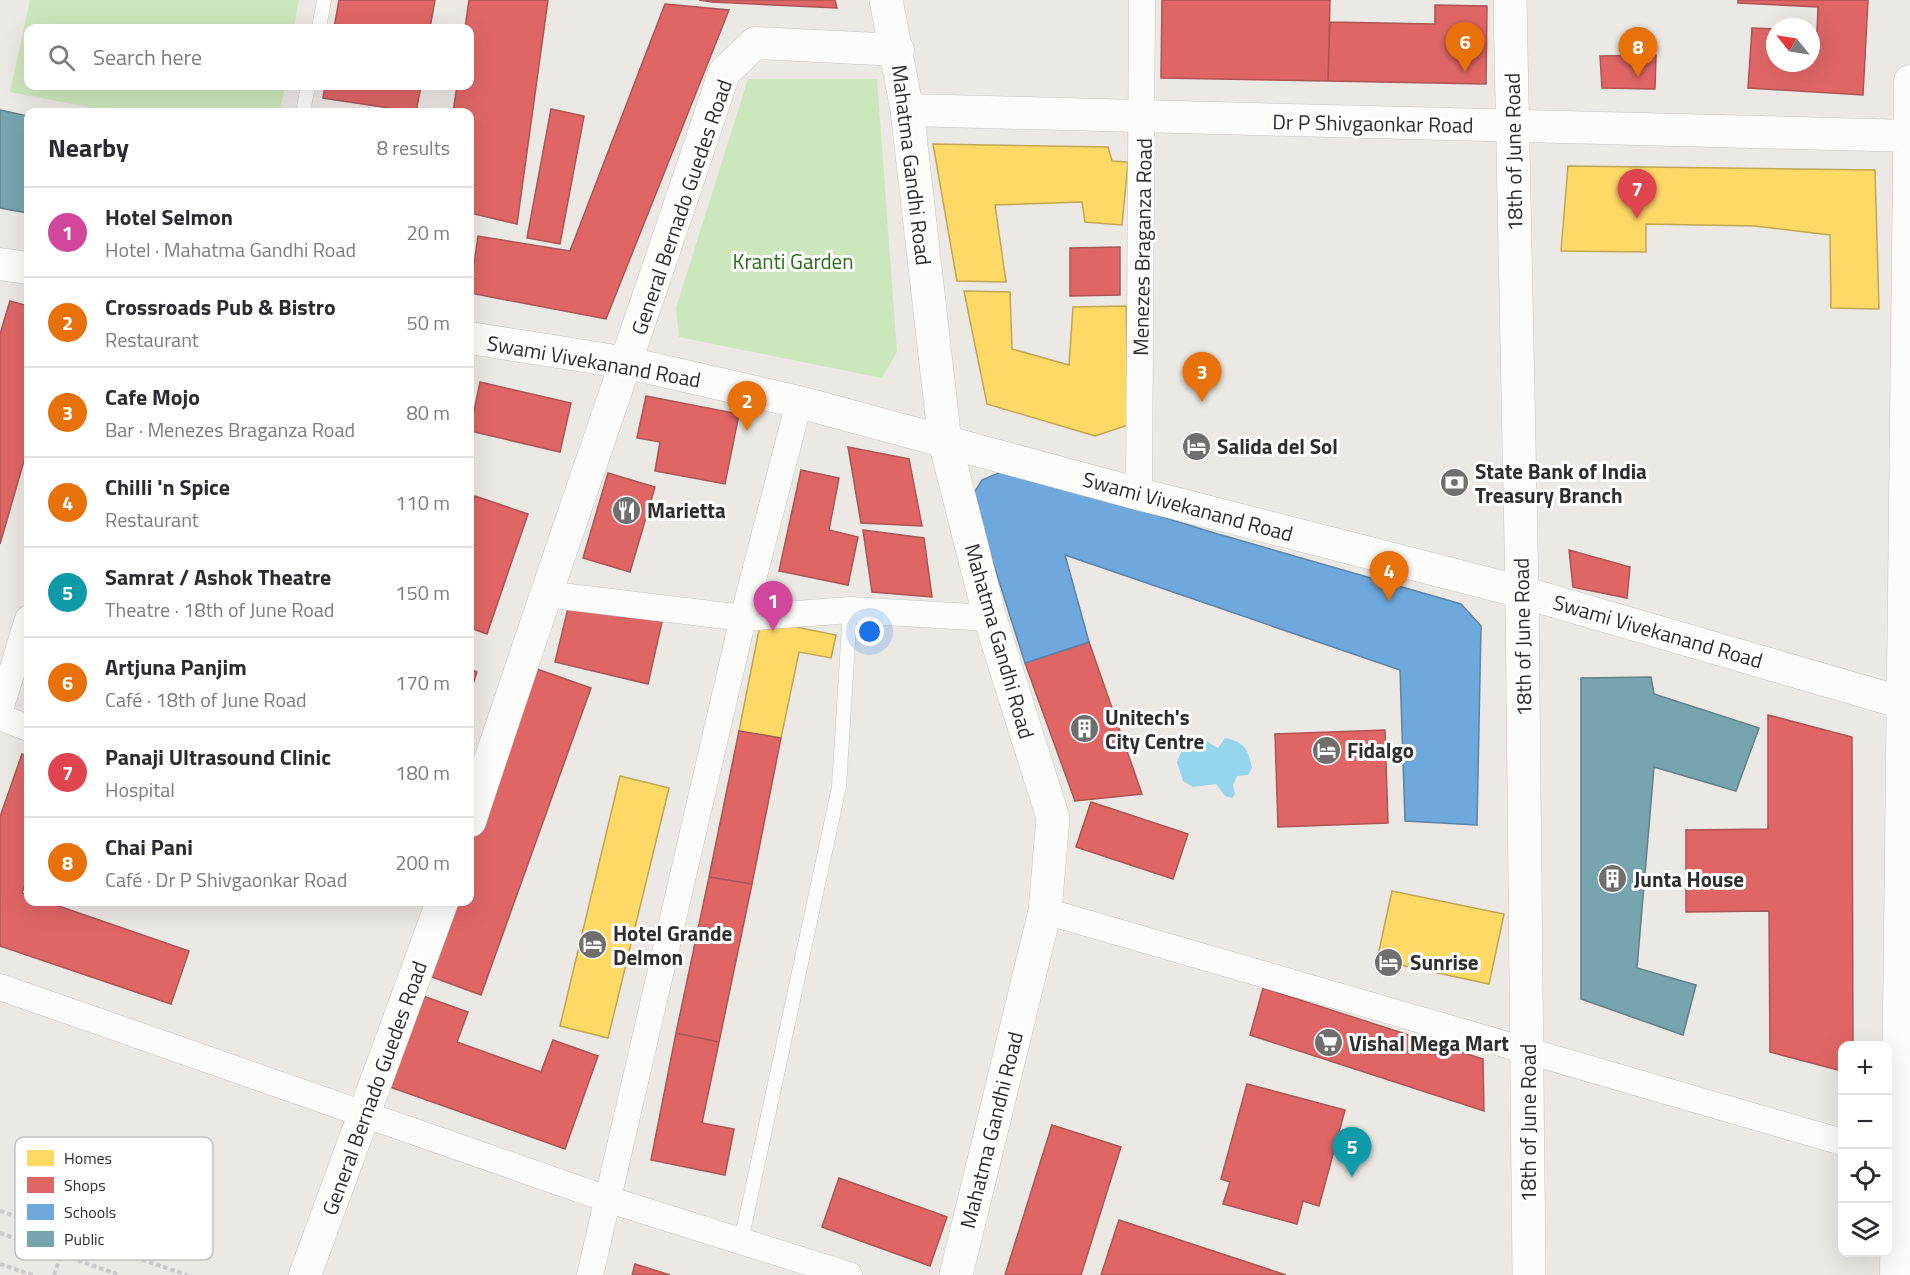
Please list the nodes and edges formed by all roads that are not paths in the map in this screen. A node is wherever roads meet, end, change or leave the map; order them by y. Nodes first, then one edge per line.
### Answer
1 (324, 0) edge
2 (886, 0) edge
3 (1142, 0) edge
4 (1510, 0) edge
5 (320, 24) edge
6 (897, 50) junction
7 (1910, 81) edge
8 (307, 90) edge
9 (304, 108) edge
10 (908, 110) junction
11 (1144, 117) junction
12 (1512, 126) junction
13 (1910, 136) edge
14 (0, 264) edge
15 (24, 267) edge
16 (474, 339) edge
17 (628, 363) junction
18 (799, 402) junction
19 (945, 442) junction
20 (1907, 466) edge
21 (1139, 494) junction
22 (1522, 592) junction
23 (544, 594) junction
24 (850, 610) junction
25 (744, 618) junction
26 (990, 618) junction
27 (24, 632) edge
28 (1905, 704) edge
29 (0, 710) edge
30 (0, 717) edge
31 (24, 726) edge
32 (474, 809) edge
33 (441, 906) edge
34 (1045, 911) junction
35 (0, 987) edge
36 (1527, 1050) junction
37 (365, 1113) junction
38 (1838, 1141) edge
39 (1899, 1158) edge
40 (610, 1200) junction
41 (741, 1241) junction
42 (305, 1275) edge
43 (590, 1275) edge
44 (849, 1275) edge
45 (956, 1275) edge
46 (1529, 1275) edge
47 (1896, 1275) edge

1 - 5 lane
2 - 6 main road, Mahatma Gandhi Road
3 - 11 street, Menezes Braganza Road
4 - 12 main road, 18th of June Road
6 - 10 main road, Mahatma Gandhi Road
6 - 17 street, General Bernado Guedes Road
7 - 13 street
8 - 9 lane
10 - 11 street, Dr P Shivgaonkar Road
10 - 19 main road, Mahatma Gandhi Road
11 - 12 street, Dr P Shivgaonkar Road
11 - 21 street, Menezes Braganza Road
12 - 13 street, Dr P Shivgaonkar Road
12 - 22 main road, 18th of June Road
13 - 20 street
14 - 15 street
16 - 17 street, Swami Vivekanand Road
17 - 18 street, Swami Vivekanand Road
17 - 23 street, General Bernado Guedes Road
18 - 19 street, Swami Vivekanand Road
18 - 25 street
19 - 21 street, Swami Vivekanand Road
19 - 26 main road, Mahatma Gandhi Road
20 - 28 street
21 - 22 street, Swami Vivekanand Road
22 - 28 street, Swami Vivekanand Road
22 - 36 main road, 18th of June Road
23 - 25 street
23 - 32 street, General Bernado Guedes Road
24 - 25 street
24 - 26 street
24 - 41 lane
25 - 40 street
26 - 34 main road, Mahatma Gandhi Road
27 - 29 street
28 - 39 street
30 - 31 street
33 - 37 street, General Bernado Guedes Road
34 - 36 street
34 - 45 main road, Mahatma Gandhi Road
35 - 37 street
36 - 38 street
36 - 46 main road, 18th of June Road
37 - 40 street
37 - 42 street, General Bernado Guedes Road
39 - 47 street
40 - 41 street
40 - 43 street
41 - 44 street

